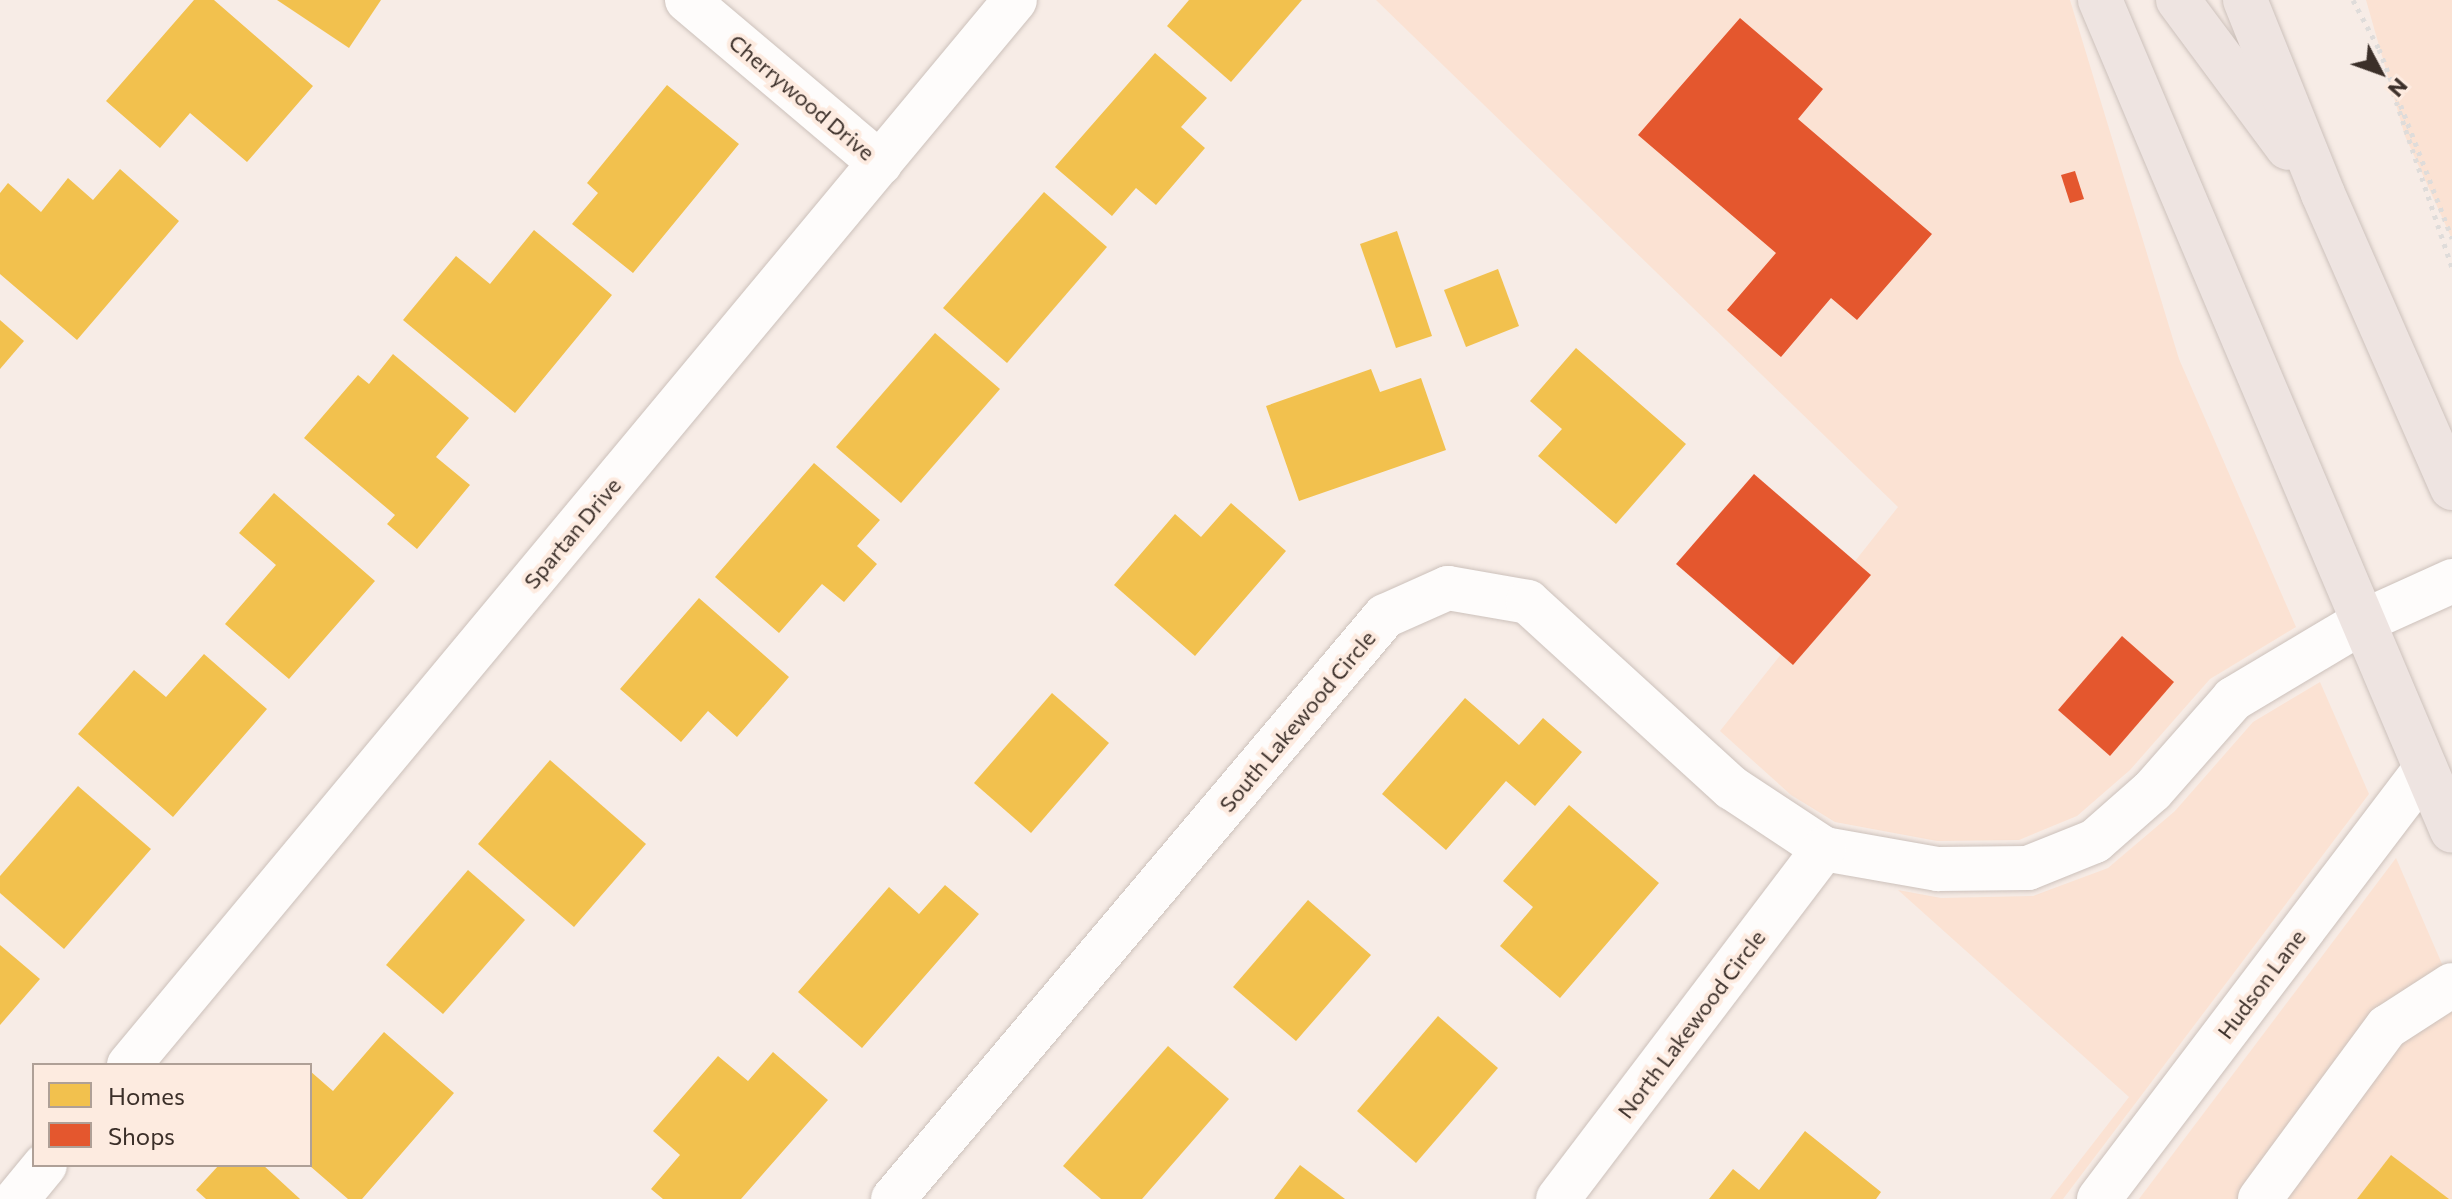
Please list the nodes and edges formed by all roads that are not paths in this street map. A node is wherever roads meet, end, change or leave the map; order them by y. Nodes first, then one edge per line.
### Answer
1 (687, 0) edge
2 (1015, 0) edge
3 (2100, 0) edge
4 (2178, 0) edge
5 (2245, 0) edge
6 (880, 163) junction
7 (2323, 194) junction
8 (2452, 488) edge
9 (2452, 581) edge
10 (2364, 621) junction
11 (2425, 769) junction
12 (2452, 831) edge
13 (1824, 849) junction
14 (2452, 985) edge
15 (131, 1063) edge
16 (43, 1167) edge
17 (17, 1199) edge
18 (893, 1199) edge
19 (1558, 1199) edge
20 (2099, 1199) edge
21 (2260, 1199) edge

1 - 6 street, Cherrywood Drive
2 - 6 street, Spartan Drive
3 - 10 main road
4 - 7 main road
5 - 7 main road
6 - 15 street, Spartan Drive
7 - 8 main road
9 - 10 street
10 - 11 main road
10 - 13 street
11 - 12 main road
11 - 20 street, Hudson Lane
13 - 18 street, South Lakewood Circle
13 - 19 street, North Lakewood Circle
14 - 21 street
16 - 17 street

